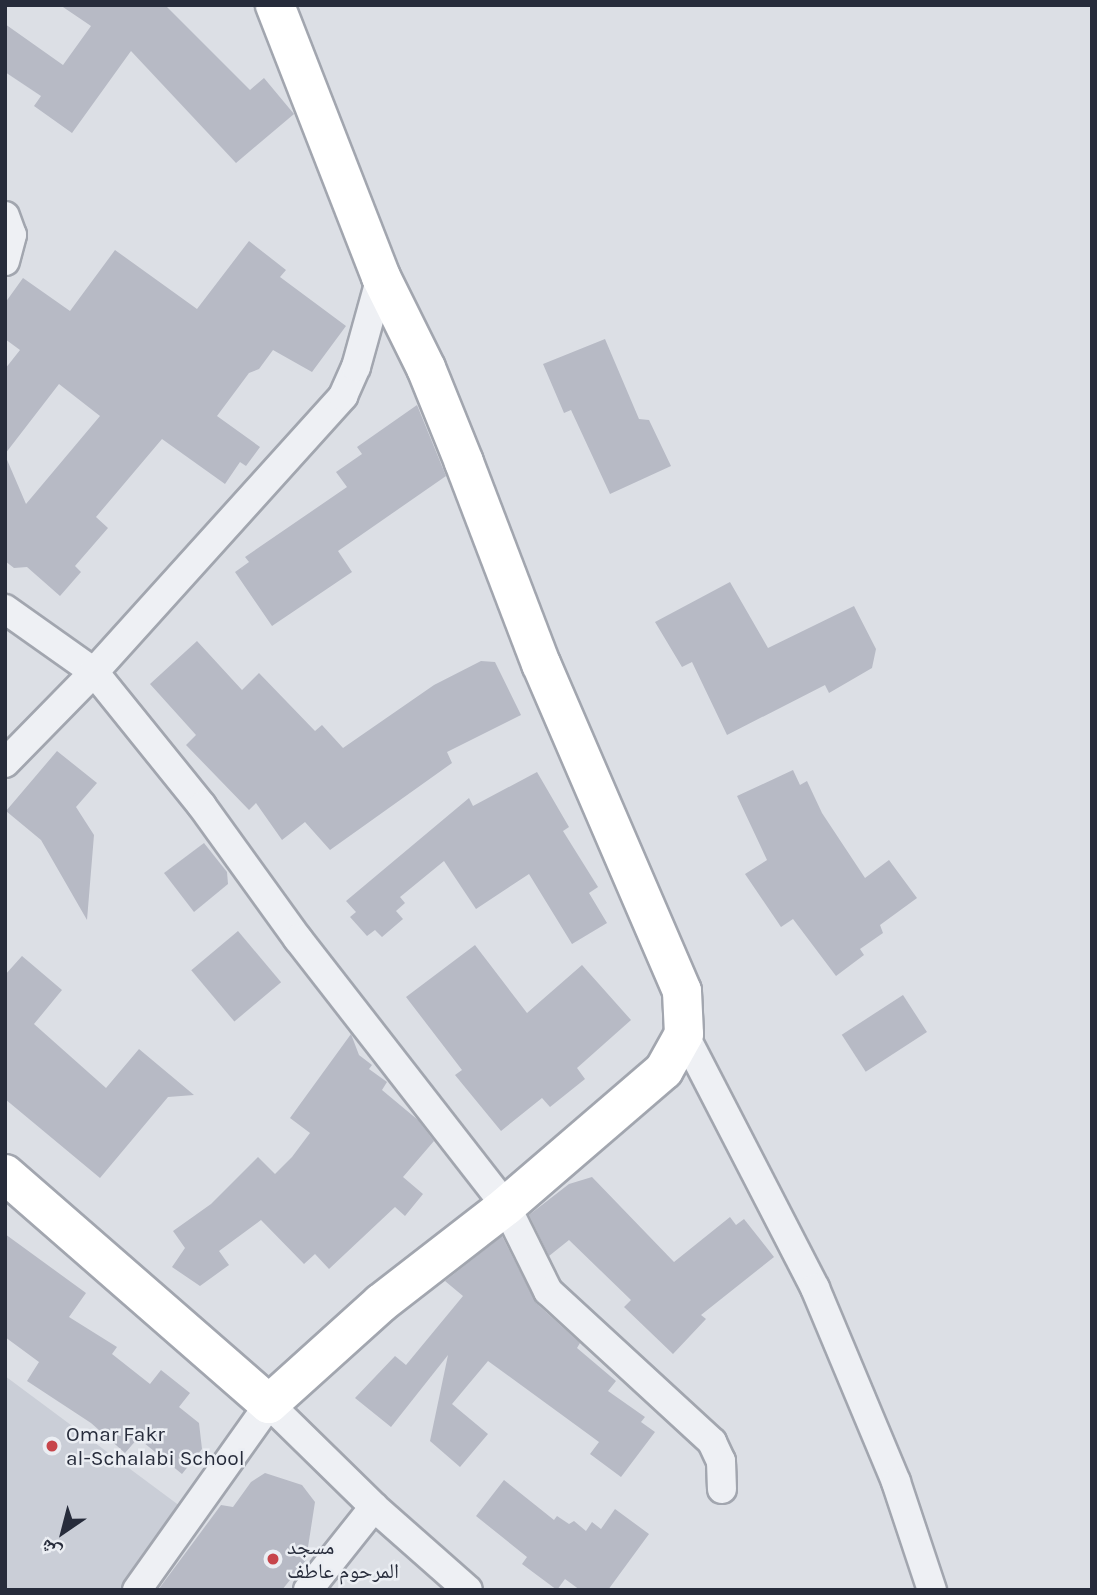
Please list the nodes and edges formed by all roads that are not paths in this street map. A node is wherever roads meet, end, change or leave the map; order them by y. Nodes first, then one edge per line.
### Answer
1 (275, 5) edge
2 (5, 216) edge
3 (5, 261) edge
4 (381, 276) junction
5 (5, 609) edge
6 (94, 672) junction
7 (5, 762) edge
8 (684, 1034) junction
9 (5, 1174) edge
10 (506, 1206) junction
11 (269, 1404) junction
12 (722, 1489) dead end
13 (374, 1507) junction
14 (136, 1590) edge
15 (308, 1590) edge
16 (468, 1590) edge
17 (932, 1590) edge

1 - 4 street
2 - 3 street
4 - 6 street
4 - 8 street
5 - 6 street
6 - 7 street
6 - 10 street
8 - 10 street
8 - 17 street
9 - 11 street
10 - 11 street
10 - 12 street
11 - 13 street
11 - 14 street
13 - 15 street
13 - 16 street

